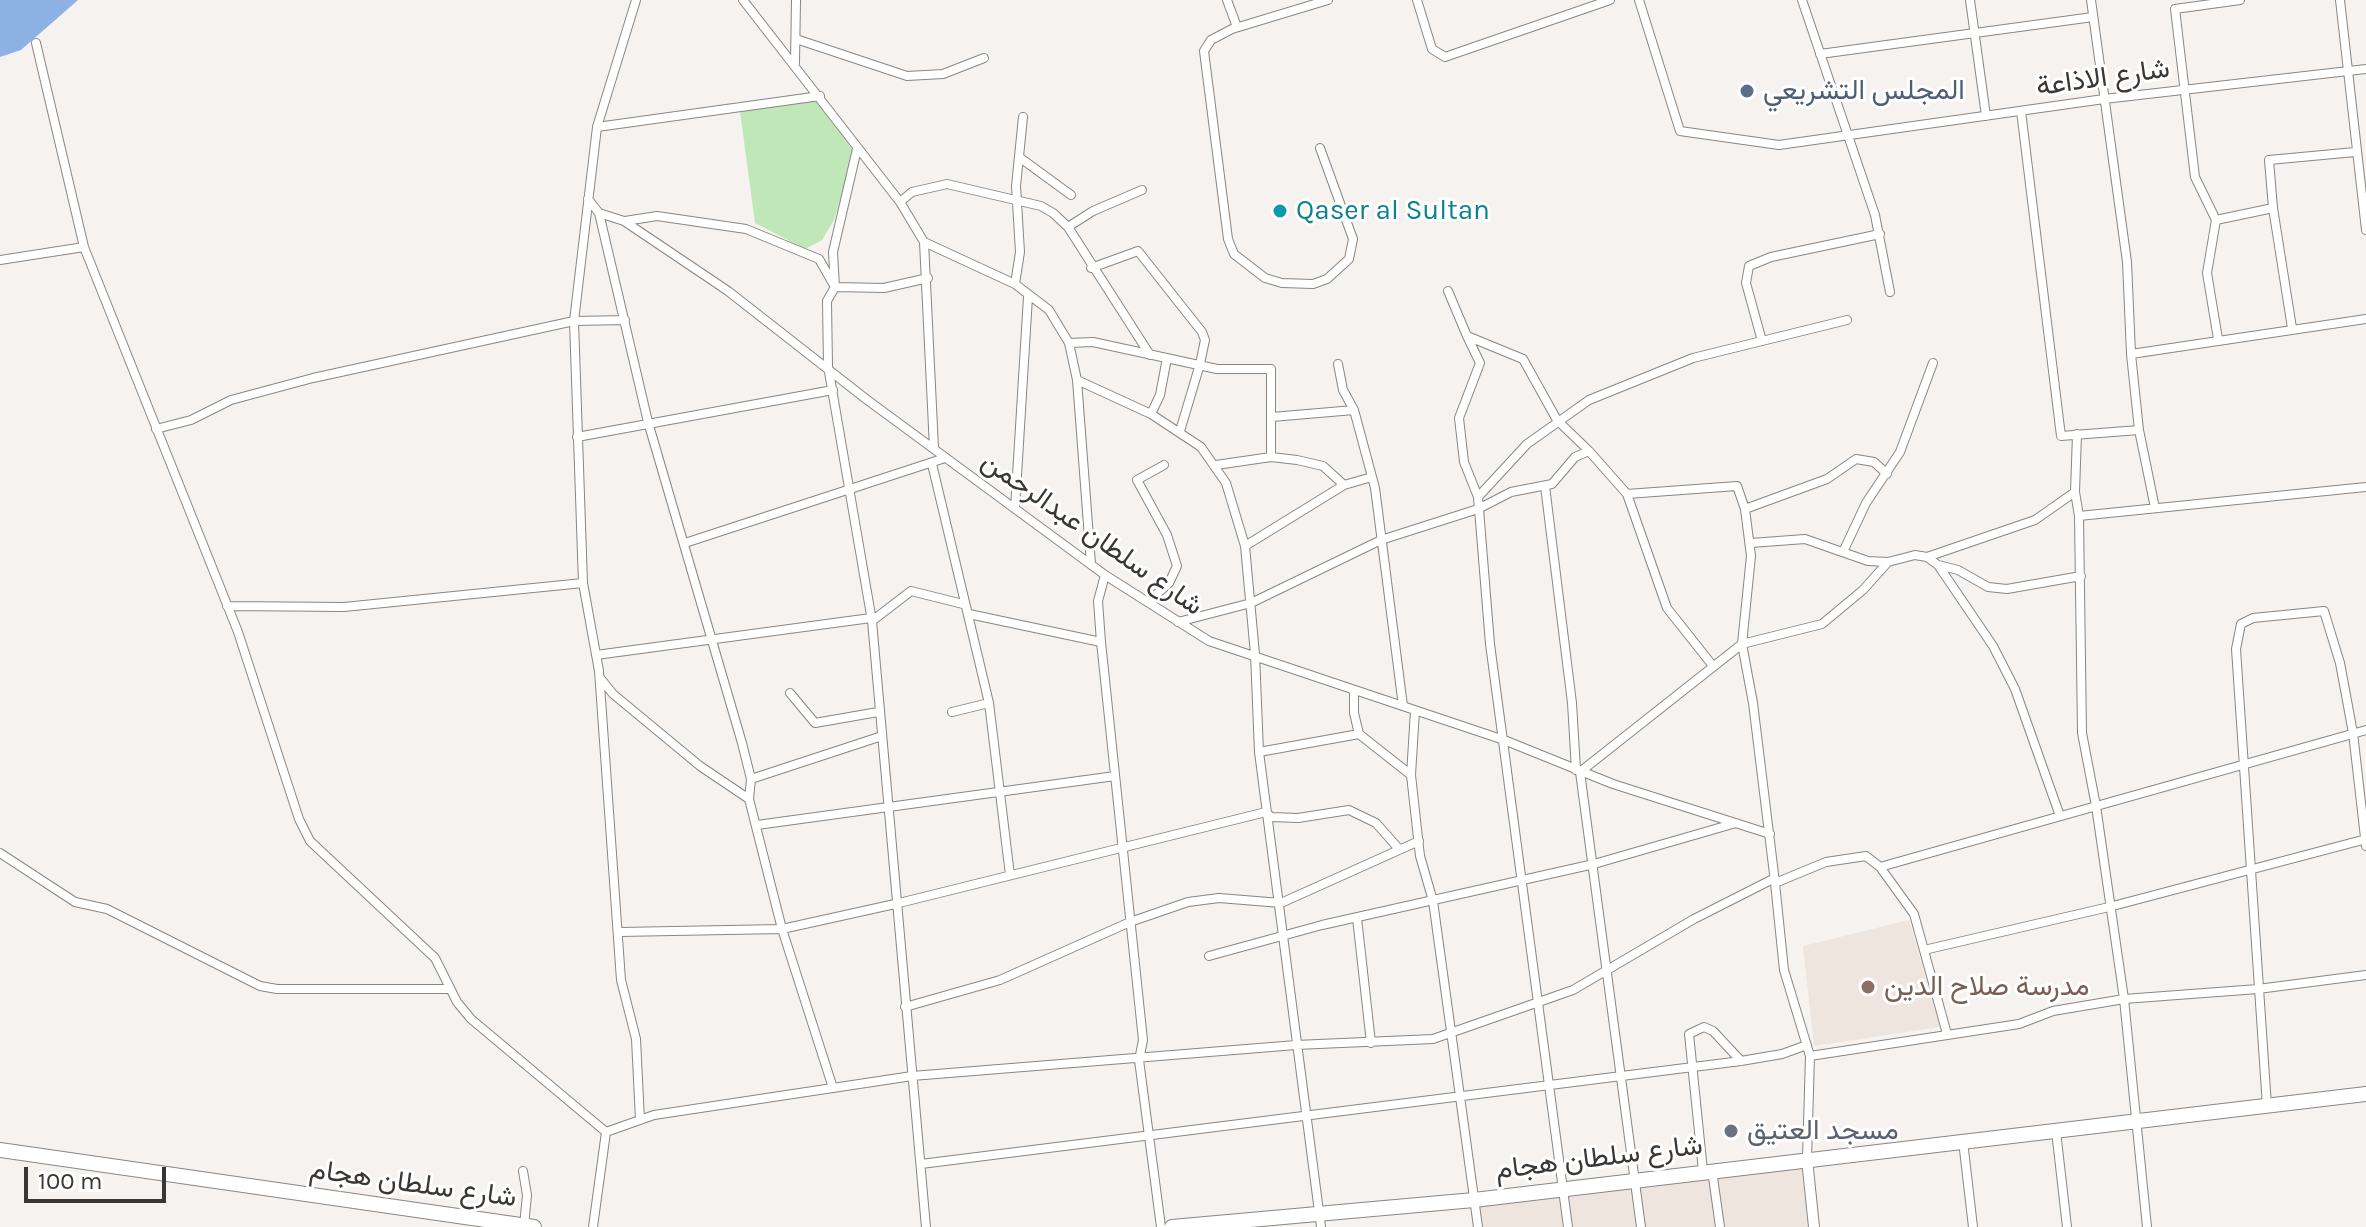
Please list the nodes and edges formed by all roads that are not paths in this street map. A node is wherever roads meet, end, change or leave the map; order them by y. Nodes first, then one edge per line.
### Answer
1 (636, 0) edge
2 (743, 0) edge
3 (796, 0) edge
4 (1227, 0) edge
5 (1328, 0) edge
6 (1417, 0) edge
7 (1610, 0) edge
8 (1639, 0) edge
9 (1802, 0) edge
10 (1970, 0) edge
11 (2091, 0) edge
12 (2240, 0) edge
13 (2340, 0) edge
14 (2175, 4) edge
15 (2093, 17) junction
16 (1237, 27) junction
17 (1974, 30) junction
18 (796, 39) junction
19 (36, 43) dead end
20 (1820, 54) junction
21 (984, 58) dead end
22 (795, 63) junction
23 (2366, 69) edge
24 (2346, 71) junction
25 (2182, 89) junction
26 (820, 96) junction
27 (2104, 99) junction
28 (2021, 111) junction
29 (1986, 116) junction
30 (1023, 117) dead end
31 (597, 127) junction
32 (1846, 135) junction
33 (1320, 148) dead end
34 (857, 149) junction
35 (2355, 152) junction
36 (1019, 157) junction
37 (1142, 190) dead end
38 (1071, 195) dead end
39 (588, 199) junction
40 (1016, 199) junction
41 (900, 202) junction
42 (2273, 208) junction
43 (599, 213) junction
44 (2216, 220) junction
45 (624, 221) junction
46 (1068, 227) junction
47 (2366, 230) edge
48 (1880, 234) junction
49 (924, 242) junction
50 (84, 247) junction
51 (0, 260) edge
52 (1091, 268) junction
53 (928, 278) junction
54 (1015, 284) junction
55 (835, 287) junction
56 (1448, 291) dead end
57 (1890, 292) dead end
58 (1028, 297) junction
59 (2366, 319) edge
60 (625, 320) junction
61 (1847, 320) dead end
62 (574, 321) junction
63 (2292, 328) junction
64 (1467, 336) junction
65 (2218, 339) junction
66 (1762, 341) junction
67 (1069, 343) junction
68 (2131, 354) junction
69 (1150, 355) junction
70 (1167, 358) junction
71 (1933, 363) dead end
72 (1200, 364) junction
73 (1338, 364) dead end
74 (828, 366) junction
75 (1077, 380) junction
76 (833, 390) junction
77 (1354, 410) junction
78 (1151, 414) junction
79 (1272, 417) junction
80 (1557, 420) junction
81 (648, 422) junction
82 (156, 429) junction
83 (2139, 430) junction
84 (1180, 431) junction
85 (2077, 434) junction
86 (577, 437) junction
87 (934, 448) junction
88 (1589, 451) junction
89 (1271, 457) junction
90 (945, 458) junction
91 (932, 464) junction
92 (1164, 465) dead end
93 (1216, 465) junction
94 (1887, 474) junction
95 (1372, 477) junction
96 (1344, 485) junction
97 (1545, 486) junction
98 (2366, 487) edge
99 (851, 489) junction
100 (2075, 492) junction
101 (1627, 494) junction
102 (1478, 497) junction
103 (1015, 508) junction
104 (2155, 508) junction
105 (1478, 509) junction
106 (1745, 509) junction
107 (2079, 516) junction
108 (1381, 540) junction
109 (685, 543) junction
110 (1751, 543) junction
111 (1245, 546) junction
112 (1843, 552) junction
113 (1927, 557) junction
114 (1888, 562) junction
115 (1091, 564) junction
116 (1938, 565) junction
117 (1105, 575) junction
118 (2081, 576) junction
119 (583, 583) junction
120 (1148, 602) junction
121 (1251, 603) junction
122 (963, 604) junction
123 (227, 606) junction
124 (969, 614) junction
125 (871, 619) junction
126 (1178, 622) junction
127 (711, 639) junction
128 (1101, 642) junction
129 (1742, 644) junction
130 (1255, 654) junction
131 (596, 655) junction
132 (1713, 666) junction
133 (599, 671) junction
134 (1354, 690) junction
135 (790, 693) dead end
136 (989, 703) junction
137 (1403, 706) junction
138 (1415, 711) junction
139 (878, 712) junction
140 (952, 712) dead end
141 (2366, 730) edge
142 (2353, 733) junction
143 (1359, 734) junction
144 (879, 737) junction
145 (1504, 740) junction
146 (1259, 752) junction
147 (2243, 764) junction
148 (1578, 771) junction
149 (1411, 775) junction
150 (1115, 776) junction
151 (751, 779) junction
152 (1002, 790) junction
153 (749, 799) junction
154 (887, 806) junction
155 (2096, 806) junction
156 (1266, 812) junction
157 (2060, 816) junction
158 (1737, 822) junction
159 (757, 825) junction
160 (1770, 834) junction
161 (2366, 839) edge
162 (1419, 841) junction
163 (2366, 846) edge
164 (1123, 849) junction
165 (1399, 849) junction
166 (0, 853) edge
167 (1594, 864) junction
168 (1880, 867) junction
169 (2252, 870) junction
170 (1010, 875) junction
171 (1775, 880) junction
172 (1523, 881) junction
173 (1433, 901) junction
174 (1281, 903) junction
175 (895, 904) junction
176 (2109, 907) junction
177 (1357, 918) junction
178 (1130, 922) junction
179 (782, 929) junction
180 (619, 932) junction
181 (1284, 935) junction
182 (1924, 950) junction
183 (1209, 956) dead end
184 (1608, 968) junction
185 (2366, 975) edge
186 (449, 989) junction
187 (2258, 989) junction
188 (2124, 999) junction
189 (1537, 1005) junction
190 (905, 1007) junction
191 (1453, 1034) junction
192 (1947, 1034) junction
193 (1371, 1043) junction
194 (1296, 1045) junction
195 (1807, 1045) junction
196 (1810, 1056) junction
197 (1139, 1060) junction
198 (1741, 1061) junction
199 (1690, 1066) junction
200 (1621, 1074) junction
201 (912, 1076) junction
202 (1550, 1084) junction
203 (833, 1088) junction
204 (2366, 1094) edge
205 (1461, 1096) junction
206 (2267, 1107) junction
207 (1307, 1116) junction
208 (640, 1120) junction
209 (2137, 1123) junction
210 (2056, 1131) junction
211 (606, 1132) junction
212 (1149, 1138) junction
213 (1963, 1141) junction
214 (0, 1150) edge
215 (1807, 1159) junction
216 (921, 1164) junction
217 (523, 1171) dead end
218 (1708, 1171) junction
219 (1633, 1179) junction
220 (1564, 1189) junction
221 (1474, 1200) junction
222 (1320, 1221) edge
223 (529, 1226) edge
224 (593, 1227) edge
225 (926, 1227) edge
226 (1161, 1227) edge
227 (1172, 1227) edge
228 (1478, 1227) edge
229 (1568, 1227) edge
230 (1641, 1227) edge
231 (1720, 1227) edge
232 (1814, 1227) edge
233 (1973, 1227) edge
234 (2067, 1227) edge
235 (2147, 1227) edge

1 - 31 street
2 - 22 street
3 - 18 street
4 - 16 street
5 - 16 street
6 - 7 street
8 - 32 street, شارع الاذاعة
9 - 20 street
10 - 17 street
11 - 15 street
12 - 14 street
13 - 24 street
14 - 25 street
15 - 17 street
15 - 27 street
16 - 33 street
17 - 20 street
17 - 29 street
18 - 21 street
18 - 22 street
19 - 50 street
20 - 32 street
22 - 26 street
23 - 24 street, شارع الاذاعة
24 - 25 street, شارع الاذاعة
24 - 35 street
25 - 27 street, شارع الاذاعة
25 - 44 street
26 - 31 street
26 - 34 street
27 - 28 street, شارع الاذاعة
27 - 68 street
28 - 29 street, شارع الاذاعة
28 - 85 street
29 - 32 street, شارع الاذاعة
30 - 36 street
31 - 39 street
32 - 48 street
34 - 41 street
34 - 55 street
35 - 42 street
35 - 47 street
36 - 38 street
36 - 40 street
37 - 46 street
39 - 43 street
39 - 62 street
40 - 41 street
40 - 46 street
40 - 54 street
41 - 49 street
42 - 44 street
42 - 63 street
43 - 45 street, شارع سلطان عبدالرحمن
43 - 60 street
44 - 65 street
45 - 55 street
45 - 74 street, شارع سلطان عبدالرحمن
46 - 52 street
48 - 57 street
48 - 66 street
49 - 53 street
49 - 54 street
50 - 51 street
50 - 82 street
52 - 69 street
52 - 72 street
53 - 55 street
53 - 87 street
54 - 58 street
55 - 74 street
56 - 64 street
58 - 67 street
58 - 103 street
59 - 63 street
60 - 62 street
60 - 81 street
61 - 66 street
62 - 82 street
62 - 86 street
63 - 65 street
64 - 80 street
64 - 102 street
65 - 68 street
66 - 80 street
67 - 69 street
67 - 75 street
68 - 83 street
69 - 70 street
70 - 72 street
70 - 78 street
71 - 94 street
72 - 79 street
72 - 84 street
73 - 77 street
74 - 76 street
74 - 87 street, شارع سلطان عبدالرحمن
75 - 78 street
75 - 115 street
76 - 81 street
76 - 99 street
77 - 79 street
77 - 95 street
78 - 84 street
79 - 89 street
80 - 88 street
80 - 102 street
81 - 86 street
81 - 109 street
82 - 123 street
83 - 85 street
83 - 104 street
84 - 93 street
85 - 100 street
86 - 119 street
87 - 90 street, شارع سلطان عبدالرحمن
88 - 97 street
88 - 101 street
89 - 93 street
89 - 96 street
90 - 91 street
90 - 103 street, شارع سلطان عبدالرحمن
91 - 99 street
91 - 122 street
92 - 120 street
93 - 111 street
94 - 106 street
94 - 112 street
95 - 96 street
95 - 108 street
96 - 111 street
97 - 105 street
97 - 148 street
98 - 104 street
99 - 109 street
99 - 125 street
100 - 107 street
100 - 113 street
101 - 106 street
101 - 132 street
102 - 105 street
103 - 115 street, شارع سلطان عبدالرحمن
104 - 107 street
105 - 108 street
105 - 145 street
106 - 110 street
107 - 118 street
108 - 121 street
108 - 137 street
109 - 127 street
110 - 112 street
110 - 129 street
111 - 121 street
112 - 114 street
113 - 114 street
113 - 116 street
114 - 129 street
115 - 117 street, شارع سلطان عبدالرحمن
116 - 118 street
116 - 157 street
117 - 120 street, شارع سلطان عبدالرحمن
117 - 128 street
118 - 155 street
119 - 123 street
119 - 131 street
120 - 126 street, شارع سلطان عبدالرحمن
121 - 126 street
121 - 130 street
122 - 124 street
122 - 125 street
123 - 186 street
124 - 128 street
124 - 136 street
125 - 127 street
125 - 139 street
126 - 130 street, شارع سلطان عبدالرحمن
127 - 131 street
127 - 151 street
128 - 150 street
129 - 132 street
129 - 160 street
130 - 134 street, شارع سلطان عبدالرحمن
130 - 146 street
131 - 133 street
132 - 148 street
133 - 153 street
133 - 180 street
134 - 137 street, شارع سلطان عبدالرحمن
134 - 143 street
135 - 139 street
136 - 140 street
136 - 152 street
137 - 138 street, شارع سلطان عبدالرحمن
138 - 145 street, شارع سلطان عبدالرحمن
138 - 149 street
139 - 144 street
141 - 142 street
142 - 147 street
142 - 147 street
142 - 161 street
143 - 146 street
143 - 149 street
144 - 151 street
144 - 154 street
145 - 148 street, شارع سلطان عبدالرحمن
145 - 172 street
146 - 156 street
147 - 155 street
147 - 169 street
148 - 158 street, شارع سلطان عبدالرحمن
148 - 167 street
149 - 162 street
150 - 152 street
150 - 164 street
151 - 153 street
152 - 154 street
152 - 170 street
153 - 159 street
154 - 159 street
154 - 175 street
155 - 157 street
155 - 176 street
156 - 164 street
156 - 165 street
156 - 174 street
157 - 168 street
158 - 160 street, شارع سلطان عبدالرحمن
158 - 167 street
159 - 179 street
160 - 171 street
161 - 163 street
161 - 169 street
162 - 165 street
162 - 173 street
164 - 170 street
164 - 178 street
165 - 174 street
166 - 186 street
167 - 172 street
167 - 184 street
168 - 171 street
168 - 182 street
169 - 176 street
169 - 187 street
170 - 175 street
171 - 184 street
171 - 195 street
172 - 173 street
172 - 189 street
173 - 177 street
173 - 191 street
174 - 178 street
174 - 181 street
175 - 179 street
175 - 190 street
176 - 182 street
176 - 188 street
177 - 181 street
177 - 193 street
178 - 190 street
178 - 197 street
179 - 180 street
179 - 203 street
180 - 208 street
181 - 183 street
181 - 194 street
182 - 192 street
184 - 189 street
184 - 200 street
185 - 187 street
186 - 211 street
187 - 188 street
187 - 206 street
188 - 192 street
188 - 209 street
189 - 191 street
189 - 202 street
190 - 201 street
191 - 193 street
191 - 205 street
192 - 196 street
193 - 194 street
194 - 197 street
194 - 207 street
195 - 196 street
195 - 198 street
196 - 215 street
197 - 201 street
197 - 212 street
198 - 199 street
198 - 199 street
199 - 200 street
199 - 218 street
200 - 202 street
200 - 219 street
201 - 203 street
201 - 216 street
202 - 205 street
202 - 220 street
203 - 208 street
204 - 206 highway, شارع سلطان هجام
205 - 207 street
205 - 221 street
206 - 209 highway, شارع سلطان هجام
207 - 212 street
207 - 222 street
208 - 211 street
209 - 210 highway, شارع سلطان هجام
209 - 235 street
210 - 213 highway, شارع سلطان هجام
210 - 234 street
211 - 224 street
212 - 216 street
212 - 226 street
213 - 215 highway, شارع سلطان هجام
213 - 233 street
214 - 223 highway, شارع سلطان هجام
215 - 218 highway, شارع سلطان هجام
215 - 232 street
216 - 225 street
217 - 223 street
218 - 219 highway, شارع سلطان هجام
218 - 231 street
219 - 220 highway, شارع سلطان هجام
219 - 230 street
220 - 221 highway, شارع سلطان هجام
220 - 229 street
221 - 222 highway, شارع سلطان هجام
221 - 228 street
222 - 227 highway, شارع سلطان هجام

